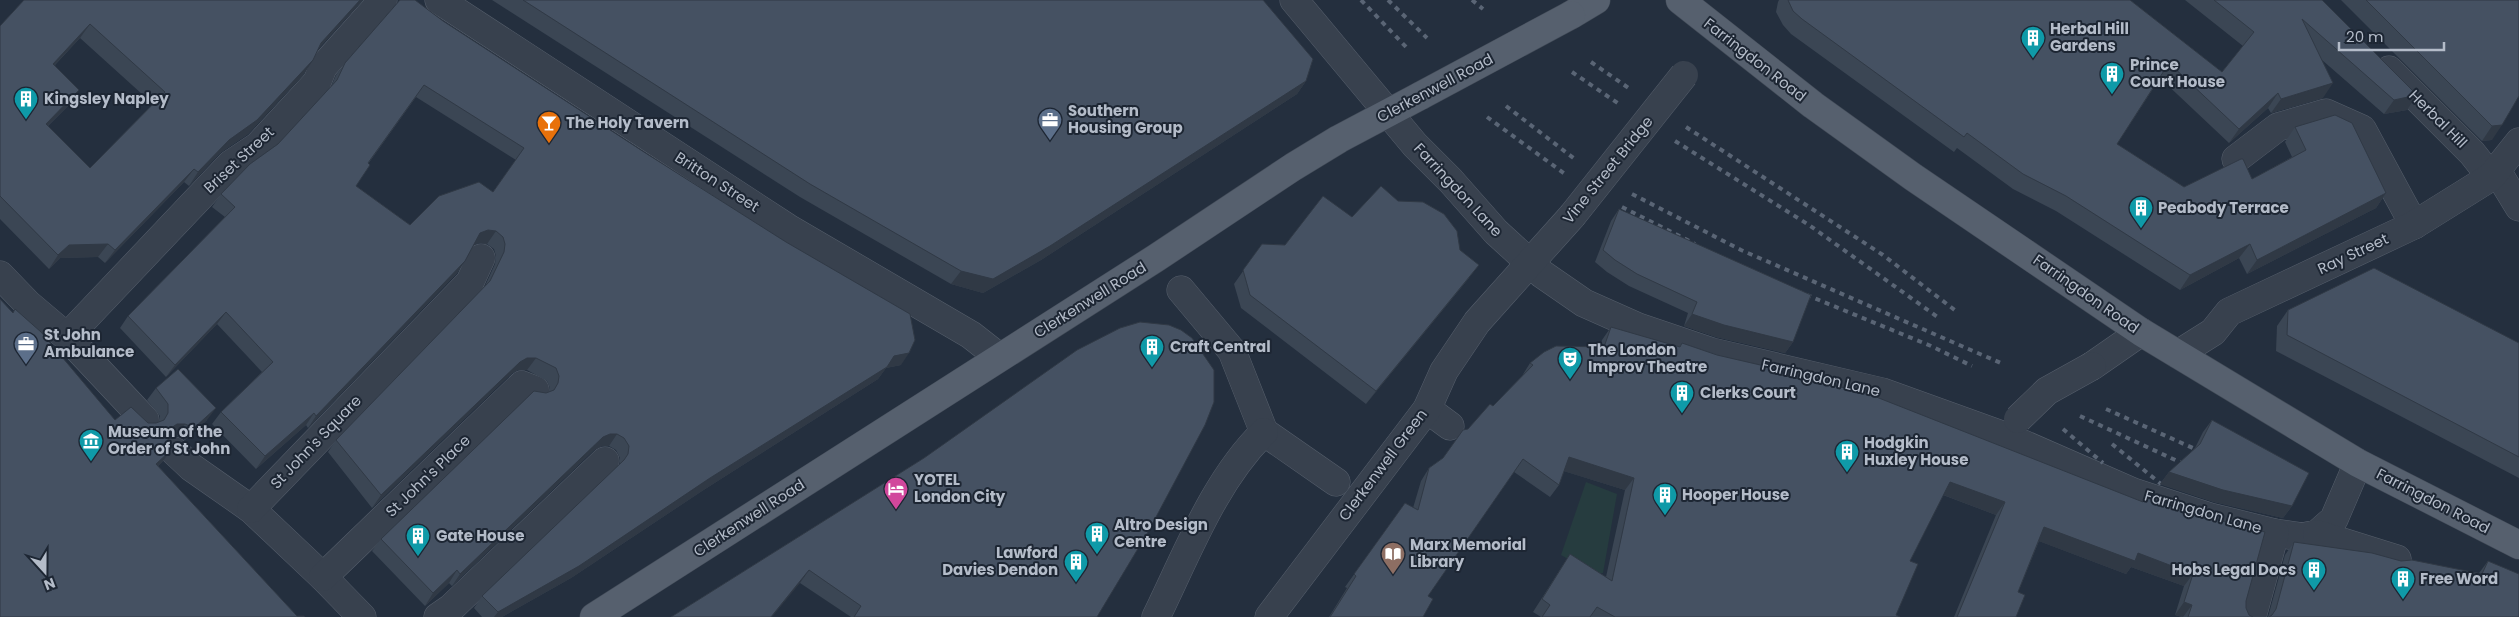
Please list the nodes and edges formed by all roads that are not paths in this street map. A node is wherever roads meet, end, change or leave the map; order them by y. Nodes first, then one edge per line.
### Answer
1 (383, 0) edge
2 (439, 0) edge
3 (1294, 0) edge
4 (1596, 0) edge
5 (1680, 0) edge
6 (2374, 56) edge
7 (1684, 75) dead end
8 (1389, 113) junction
9 (2519, 142) edge
10 (2236, 159) edge
11 (2494, 174) junction
12 (2519, 207) edge
13 (2414, 225) junction
14 (482, 258) dead end
15 (1531, 264) junction
16 (0, 275) edge
17 (1181, 290) dead end
18 (2141, 332) junction
19 (68, 337) junction
20 (2178, 354) junction
21 (999, 357) junction
22 (535, 390) edge
23 (1427, 409) junction
24 (145, 420) edge
25 (1450, 426) dead end
26 (2012, 428) junction
27 (1264, 432) junction
28 (174, 451) dead end
29 (605, 461) edge
30 (2358, 464) junction
31 (1336, 482) dead end
32 (251, 509) junction
33 (2276, 533) junction
34 (2317, 534) junction
35 (2519, 545) edge
36 (2397, 558) edge
37 (323, 577) junction
38 (362, 617) edge
39 (438, 617) edge
40 (594, 617) edge
41 (1156, 617) edge
42 (1269, 617) edge
43 (2252, 617) edge

1 - 19 street, Briset Street
2 - 21 street, Britton Street
3 - 8 street, Farringdon Lane
4 - 8 main road, Clerkenwell Road, bridge
5 - 18 main road, Farringdon Road
6 - 11 street, Herbal Hill
7 - 15 street, Vine Street Bridge, bridge
8 - 15 street, Farringdon Lane
8 - 21 main road, Clerkenwell Road
9 - 11 street, Ray Street
10 - 13 street
11 - 12 street, Herbal Hill
11 - 13 street, Ray Street
13 - 20 street, Ray Street
14 - 32 street, St John's Square
15 - 23 street, Clerkenwell Green
15 - 26 street, Farringdon Lane
16 - 19 street
17 - 27 street
18 - 20 main road, Farringdon Road
18 - 26 street, bridge
19 - 24 street
20 - 30 main road, Farringdon Road
21 - 40 main road, Clerkenwell Road
22 - 37 street, St John's Place
23 - 25 street
23 - 42 street, Clerkenwell Green
26 - 33 street, Farringdon Lane
27 - 31 street, Clerkenwell Green
27 - 41 street
28 - 32 street
29 - 39 street
30 - 34 street
30 - 35 main road, Farringdon Road
32 - 37 street
33 - 34 street, Farringdon Lane
33 - 43 street
34 - 36 street, Farringdon Lane
37 - 38 street

